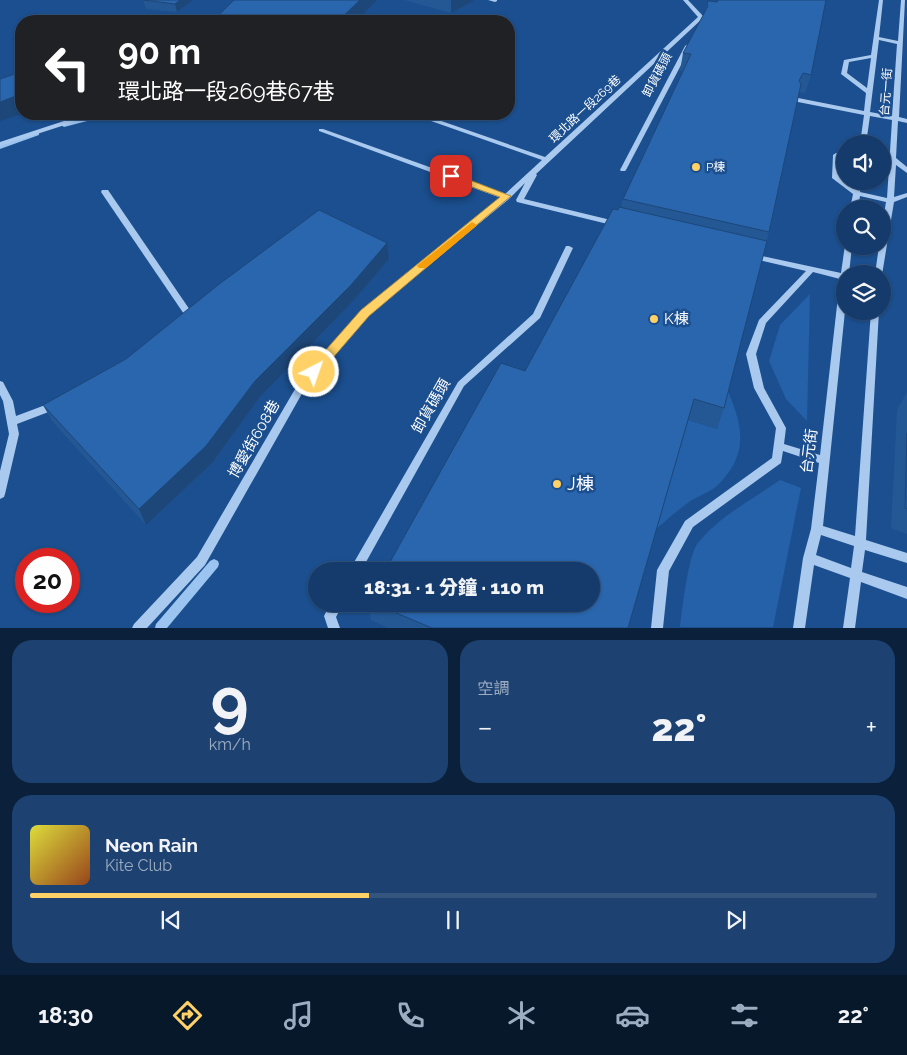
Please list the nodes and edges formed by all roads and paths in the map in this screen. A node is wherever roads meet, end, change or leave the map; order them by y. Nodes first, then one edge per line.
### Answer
1 (685, 0) edge
2 (881, 0) edge
3 (903, 0) edge
4 (697, 21) junction
5 (696, 31) edge
6 (876, 38) junction
7 (692, 39) edge
8 (900, 43) junction
9 (874, 56) junction
10 (870, 93) junction
11 (798, 100) edge
12 (868, 114) junction
13 (895, 119) junction
14 (73, 120) edge
15 (433, 120) edge
16 (907, 121) edge
17 (320, 130) dead end
18 (864, 135) edge
19 (0, 144) edge
20 (892, 158) junction
21 (547, 160) junction
22 (536, 170) junction
23 (623, 170) dead end
24 (907, 171) edge
25 (852, 190) edge
26 (856, 190) edge
27 (105, 192) dead end
28 (856, 193) junction
29 (907, 195) edge
30 (506, 196) junction
31 (855, 200) edge
32 (882, 200) edge
33 (890, 200) edge
34 (891, 202) edge
35 (621, 225) edge
36 (569, 248) dead end
37 (744, 254) edge
38 (811, 270) junction
39 (836, 275) edge
40 (197, 308) edge
41 (839, 320) edge
42 (874, 320) edge
43 (0, 385) edge
44 (66, 401) edge
45 (12, 422) junction
46 (779, 446) junction
47 (824, 460) junction
48 (0, 494) edge
49 (817, 529) junction
50 (860, 543) junction
51 (809, 558) junction
52 (907, 558) edge
53 (360, 562) edge
54 (854, 575) junction
55 (907, 593) edge
56 (332, 612) edge
57 (138, 628) edge
58 (334, 628) edge
59 (657, 628) edge
60 (799, 628) edge
61 (849, 628) edge

1 - 4 street
2 - 6 street, 台元一街
3 - 8 street, 台元一街
4 - 5 street
4 - 21 street, 環北路一段269巷
6 - 8 street
6 - 9 street, 台元一街
7 - 23 street, 卸貨碼頭
8 - 13 street, 台元一街
9 - 10 street, 台元一街
9 - 10 street
10 - 12 street, 台元一街
11 - 12 street
12 - 13 street
12 - 18 street, 台元一街
13 - 16 street
13 - 20 street, 台元一街
14 - 19 street
15 - 21 street, 環北路一段269巷
17 - 30 street
20 - 24 street
20 - 33 street, 台元一街
21 - 22 street, 博愛街608巷
22 - 30 street, 博愛街608巷
22 - 35 street
25 - 28 street
26 - 28 street
27 - 40 street
28 - 31 street
28 - 32 street
29 - 34 street
30 - 57 street, 博愛街608巷
36 - 53 street, 卸貨碼頭
37 - 38 street
38 - 39 street
38 - 46 street
41 - 47 street, 台元街
42 - 50 lane
43 - 45 street
44 - 45 street
45 - 48 street
46 - 47 lane
46 - 59 street
47 - 49 street, 台元街
49 - 50 street
49 - 51 street, 台元街
50 - 52 street
50 - 54 street
51 - 54 street
51 - 60 street, 台元街
54 - 55 street
54 - 61 street
56 - 58 street

